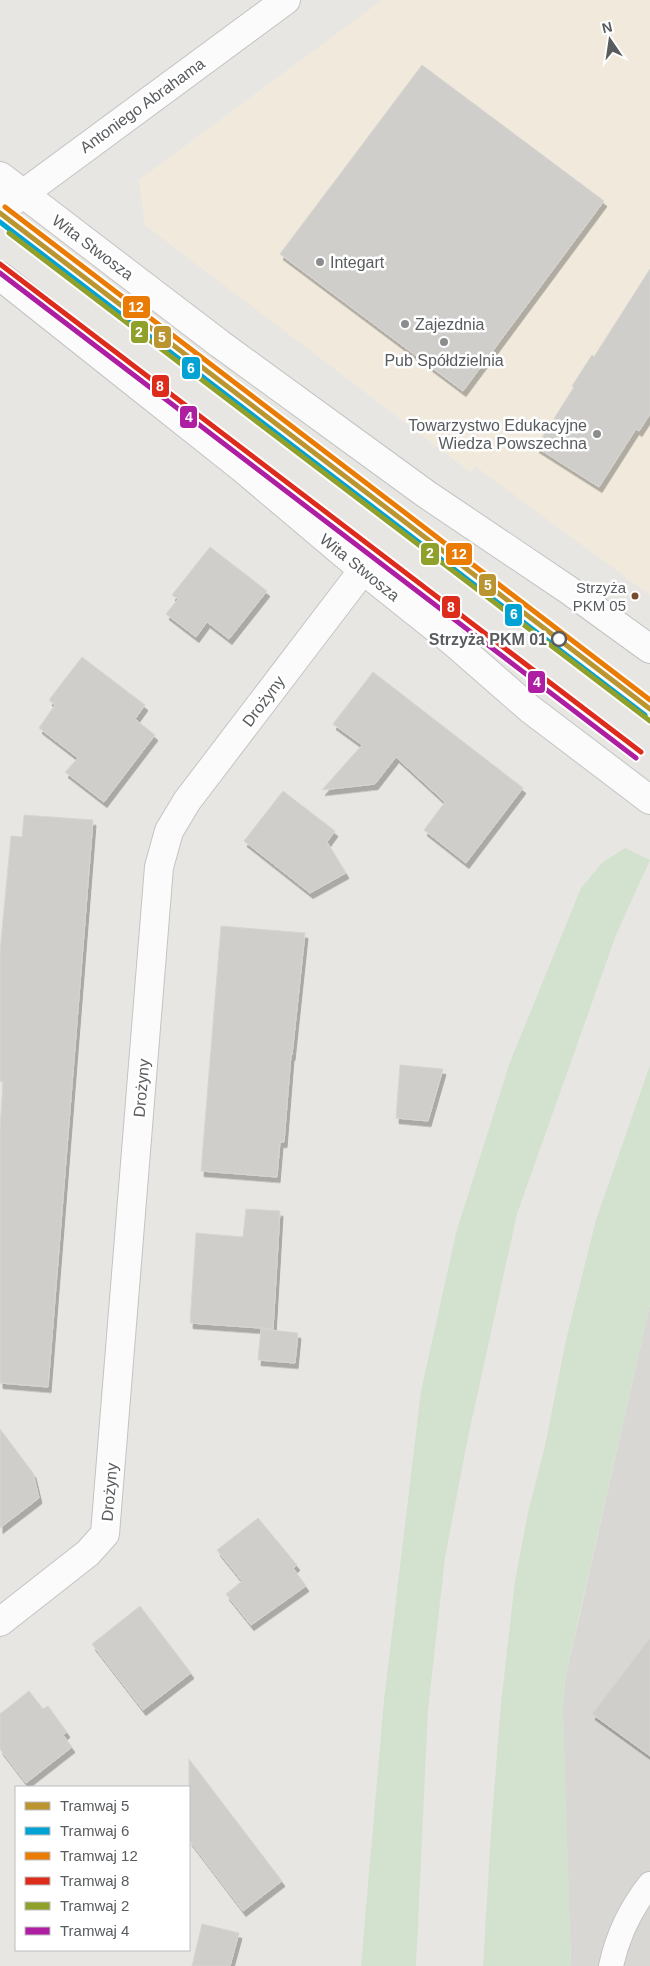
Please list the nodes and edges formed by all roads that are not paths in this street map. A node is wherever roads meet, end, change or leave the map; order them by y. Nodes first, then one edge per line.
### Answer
1 (286, 0) edge
2 (0, 176) edge
3 (23, 194) junction
4 (0, 211) edge
5 (0, 276) edge
6 (363, 570) junction
7 (650, 649) edge
8 (650, 800) edge
9 (0, 1622) edge
10 (650, 1884) edge
11 (611, 1966) edge

1 - 3 street, Antoniego Abrahama
2 - 3 street, Wita Stwosza
3 - 4 street, Antoniego Abrahama
3 - 7 street, Wita Stwosza
5 - 6 street, Wita Stwosza
6 - 8 street, Wita Stwosza
6 - 9 street, Drożyny
10 - 11 lane

